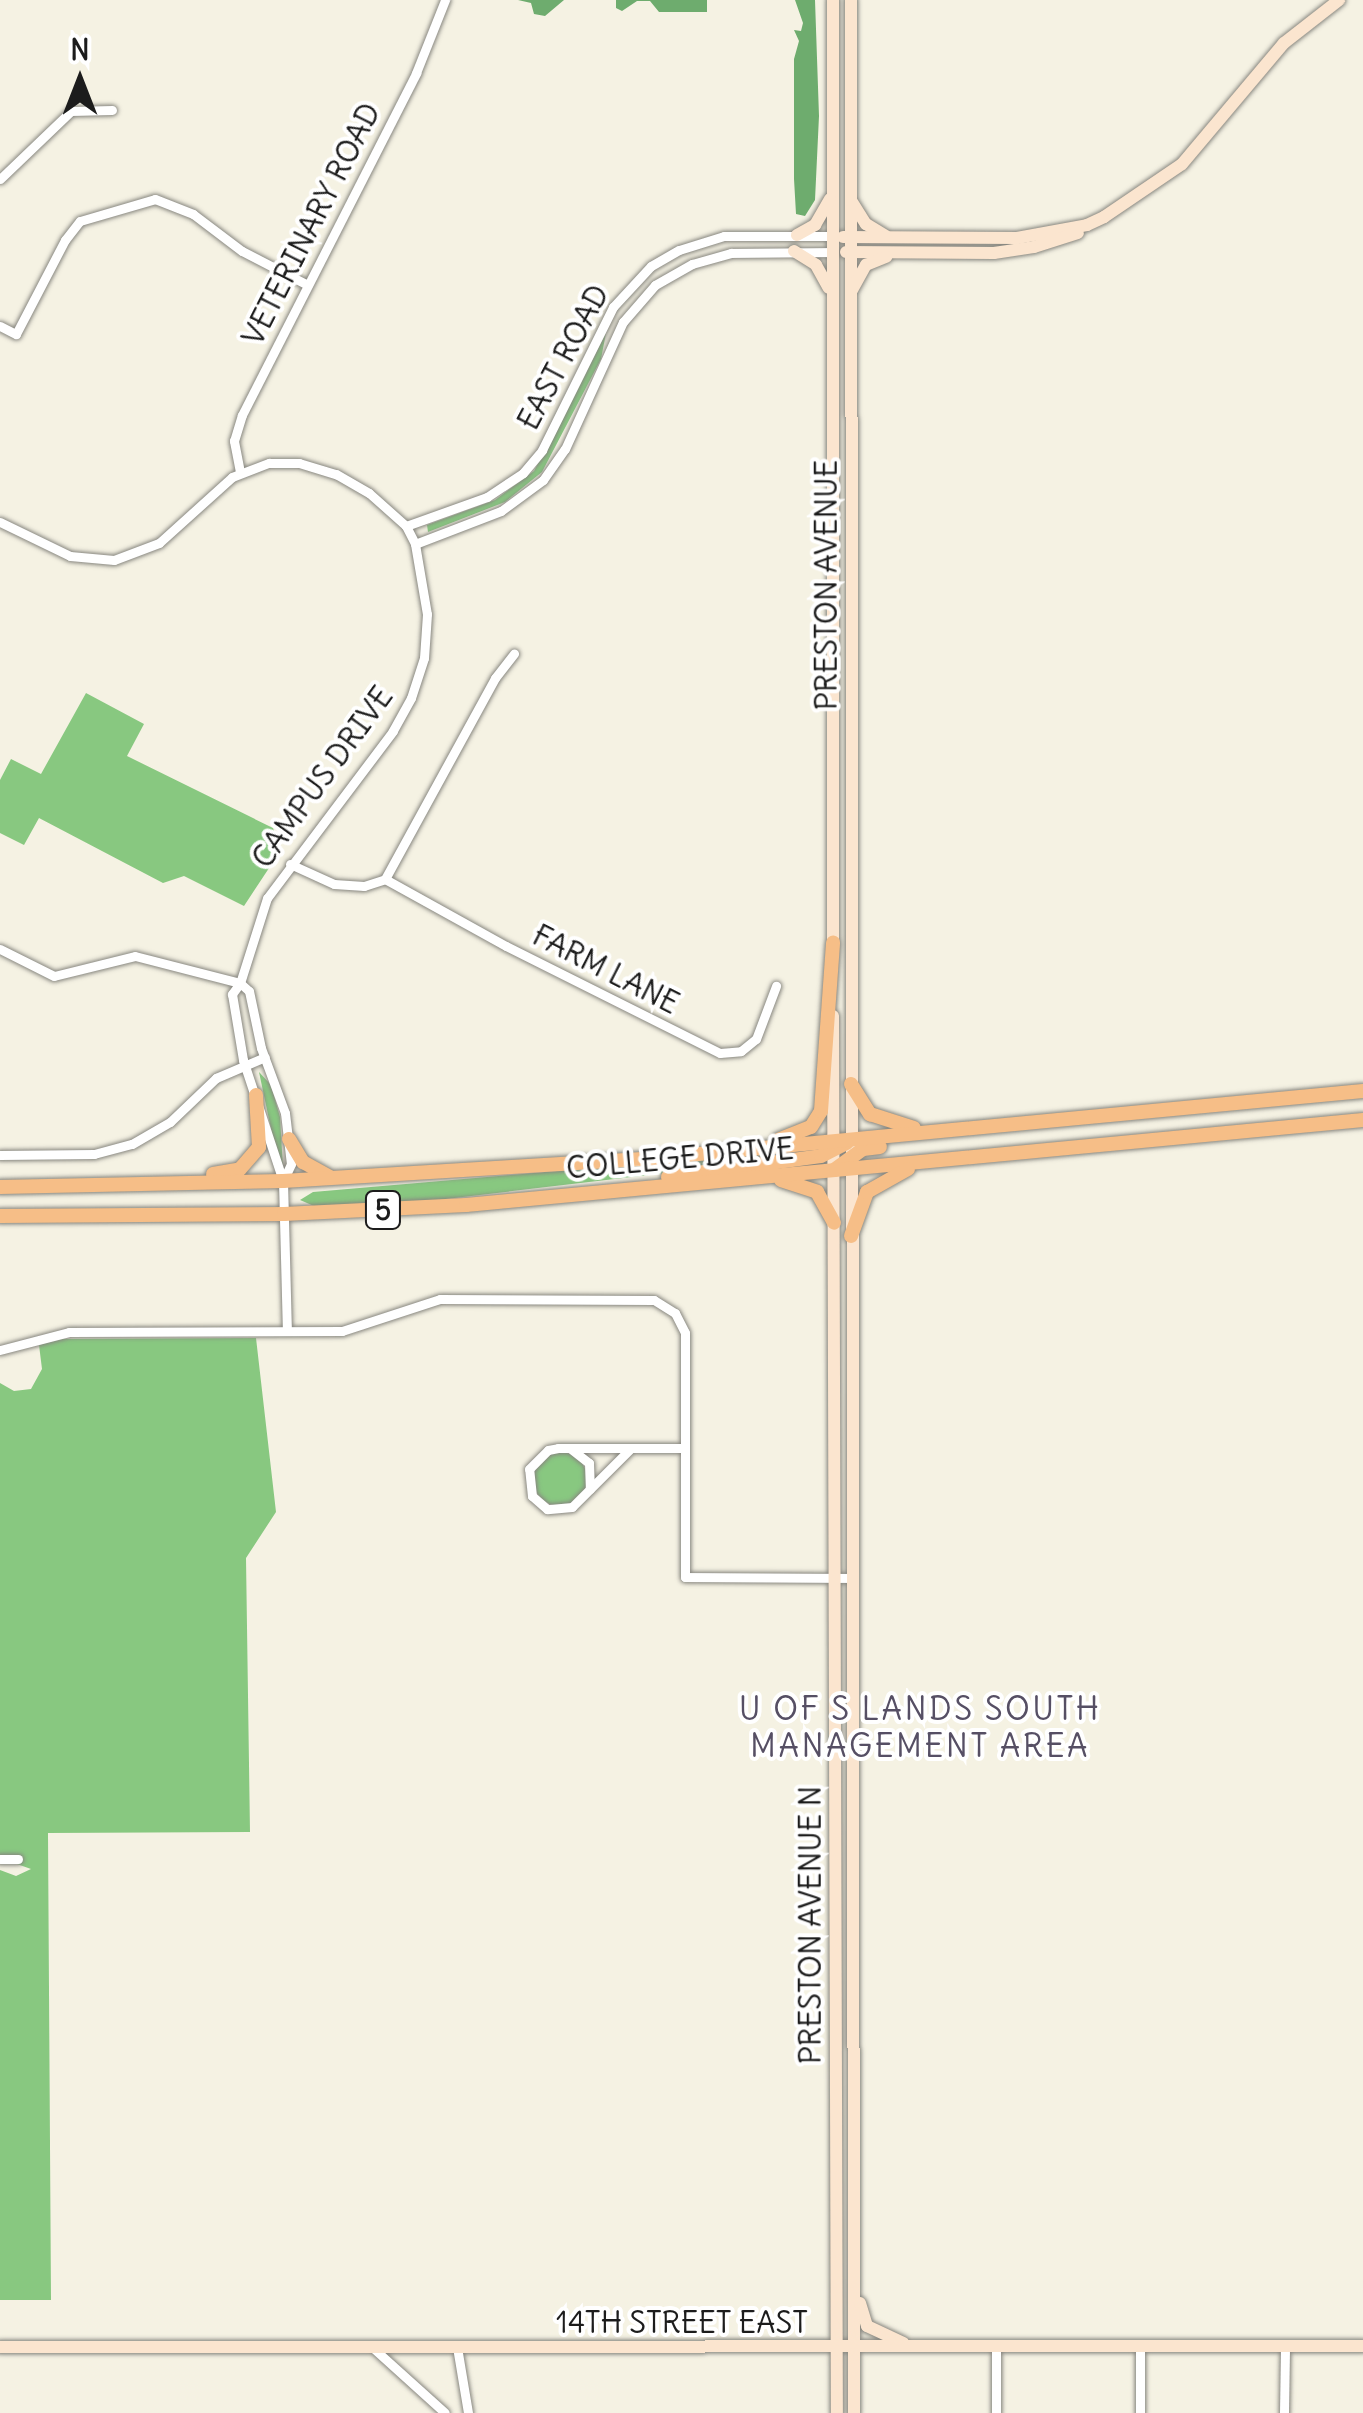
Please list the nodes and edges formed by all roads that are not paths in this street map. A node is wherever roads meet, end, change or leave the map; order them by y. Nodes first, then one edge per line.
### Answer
1 (446, 0) edge
2 (833, 0) edge
3 (852, 0) edge
4 (1339, 0) edge
5 (112, 110) dead end
6 (0, 179) edge
7 (832, 192) junction
8 (850, 198) junction
9 (1087, 225) junction
10 (797, 236) junction
11 (832, 236) junction
12 (893, 240) junction
13 (850, 245) junction
14 (794, 252) junction
15 (832, 252) junction
16 (898, 254) junction
17 (308, 284) junction
18 (850, 294) junction
19 (832, 295) junction
20 (0, 326) edge
21 (240, 472) junction
22 (0, 522) edge
23 (406, 526) junction
24 (416, 544) junction
25 (514, 654) dead end
26 (290, 864) junction
27 (385, 879) junction
28 (833, 942) junction
29 (0, 949) edge
30 (240, 983) junction
31 (776, 986) dead end
32 (264, 1057) junction
33 (244, 1064) junction
34 (851, 1084) junction
35 (1363, 1091) edge
36 (256, 1096) junction
37 (1363, 1120) edge
38 (1013, 1124) junction
39 (934, 1132) junction
40 (289, 1139) junction
41 (834, 1147) junction
42 (752, 1149) junction
43 (0, 1155) edge
44 (851, 1155) junction
45 (933, 1162) junction
46 (834, 1171) junction
47 (766, 1177) junction
48 (335, 1179) junction
49 (283, 1181) junction
50 (161, 1184) junction
51 (0, 1187) edge
52 (466, 1205) junction
53 (284, 1214) junction
54 (0, 1216) edge
55 (834, 1223) junction
56 (851, 1236) junction
57 (287, 1331) junction
58 (0, 1350) edge
59 (569, 1448) junction
60 (631, 1448) junction
61 (684, 1448) junction
62 (588, 1494) junction
63 (852, 1578) junction
64 (832, 1579) junction
65 (0, 1859) edge
66 (18, 1859) dead end
67 (854, 2249) junction
68 (910, 2346) junction
69 (1285, 2346) junction
70 (1363, 2346) edge
71 (0, 2347) edge
72 (372, 2347) junction
73 (457, 2347) junction
74 (838, 2347) junction
75 (854, 2347) junction
76 (996, 2347) junction
77 (1140, 2347) junction
78 (445, 2413) edge
79 (468, 2413) edge
80 (836, 2413) edge
81 (854, 2413) edge
82 (996, 2413) edge
83 (1140, 2413) edge
84 (1284, 2413) edge

1 - 17 street, VETERINARY ROAD
2 - 7 main road, PRESTON AVENUE
3 - 8 main road, PRESTON AVENUE
4 - 9 main road
5 - 6 street
7 - 10 main road
7 - 11 main road, PRESTON AVENUE
8 - 12 main road
8 - 13 main road, PRESTON AVENUE
9 - 12 main road
9 - 16 main road
10 - 11 street, EAST ROAD
10 - 23 street, EAST ROAD
11 - 13 main road
11 - 15 main road, PRESTON AVENUE
12 - 13 main road
13 - 15 main road
13 - 16 main road
13 - 18 main road, PRESTON AVENUE
14 - 15 street, EAST ROAD
14 - 19 main road
14 - 24 street, EAST ROAD
15 - 19 main road, PRESTON AVENUE
16 - 18 main road
17 - 20 street
17 - 21 street, VETERINARY ROAD
18 - 34 main road, PRESTON AVENUE
19 - 28 main road, PRESTON AVENUE
21 - 22 street
21 - 23 street, CAMPUS DRIVE
23 - 24 street, CAMPUS DRIVE
24 - 26 street, CAMPUS DRIVE
25 - 27 street
26 - 27 street
26 - 30 street, CAMPUS DRIVE
27 - 31 street, FARM LANE
28 - 41 main road, PRESTON AVENUE
28 - 42 main road
29 - 30 street
30 - 32 street, CAMPUS DRIVE
30 - 33 street, CAMPUS DRIVE
32 - 33 street
32 - 40 street, CAMPUS DRIVE
33 - 36 street, CAMPUS DRIVE
33 - 43 street
34 - 39 main road
34 - 44 main road, PRESTON AVENUE
35 - 38 main road
36 - 49 street, CAMPUS DRIVE
36 - 50 main road
37 - 45 main road
38 - 39 main road
38 - 44 main road
39 - 44 main road
40 - 48 main road
40 - 49 street, CAMPUS DRIVE
41 - 42 main road, COLLEGE DRIVE / 5
41 - 44 main road
41 - 46 main road, PRESTON AVENUE N
41 - 52 main road
42 - 48 main road, COLLEGE DRIVE / 5
44 - 45 main road
44 - 46 main road
44 - 56 main road, PRESTON AVENUE N
45 - 56 main road
46 - 47 main road, COLLEGE DRIVE / 5
46 - 55 main road, PRESTON AVENUE N
47 - 52 main road, COLLEGE DRIVE / 5
47 - 55 main road
48 - 49 main road, COLLEGE DRIVE / 5
49 - 50 main road, COLLEGE DRIVE / 5
49 - 53 street, CAMPUS DRIVE
50 - 51 main road, COLLEGE DRIVE / 5
52 - 53 main road, COLLEGE DRIVE / 5
53 - 54 main road, COLLEGE DRIVE / 5
53 - 57 street, CAMPUS DRIVE
55 - 64 main road, PRESTON AVENUE N
56 - 63 main road, PRESTON AVENUE N
57 - 58 street
57 - 61 street
59 - 60 street
59 - 62 street
59 - 62 street
60 - 61 street
60 - 62 street
61 - 64 street
63 - 64 street
63 - 67 main road, PRESTON AVENUE N
64 - 74 main road, PRESTON AVENUE N
65 - 66 street
67 - 68 main road
67 - 75 main road, PRESTON AVENUE N
68 - 75 main road, 14TH STREET EAST
68 - 76 main road, 14TH STREET EAST
69 - 70 main road, 14TH STREET EAST
69 - 77 main road, 14TH STREET EAST
69 - 84 street
71 - 72 main road, 14TH STREET EAST
72 - 73 main road, 14TH STREET EAST
72 - 78 street
73 - 74 main road, 14TH STREET EAST
73 - 79 street
74 - 75 main road, 14TH STREET EAST
74 - 80 main road, PRESTON AVENUE N
75 - 81 main road, PRESTON AVENUE N
76 - 77 main road, 14TH STREET EAST
76 - 82 street
77 - 83 street

